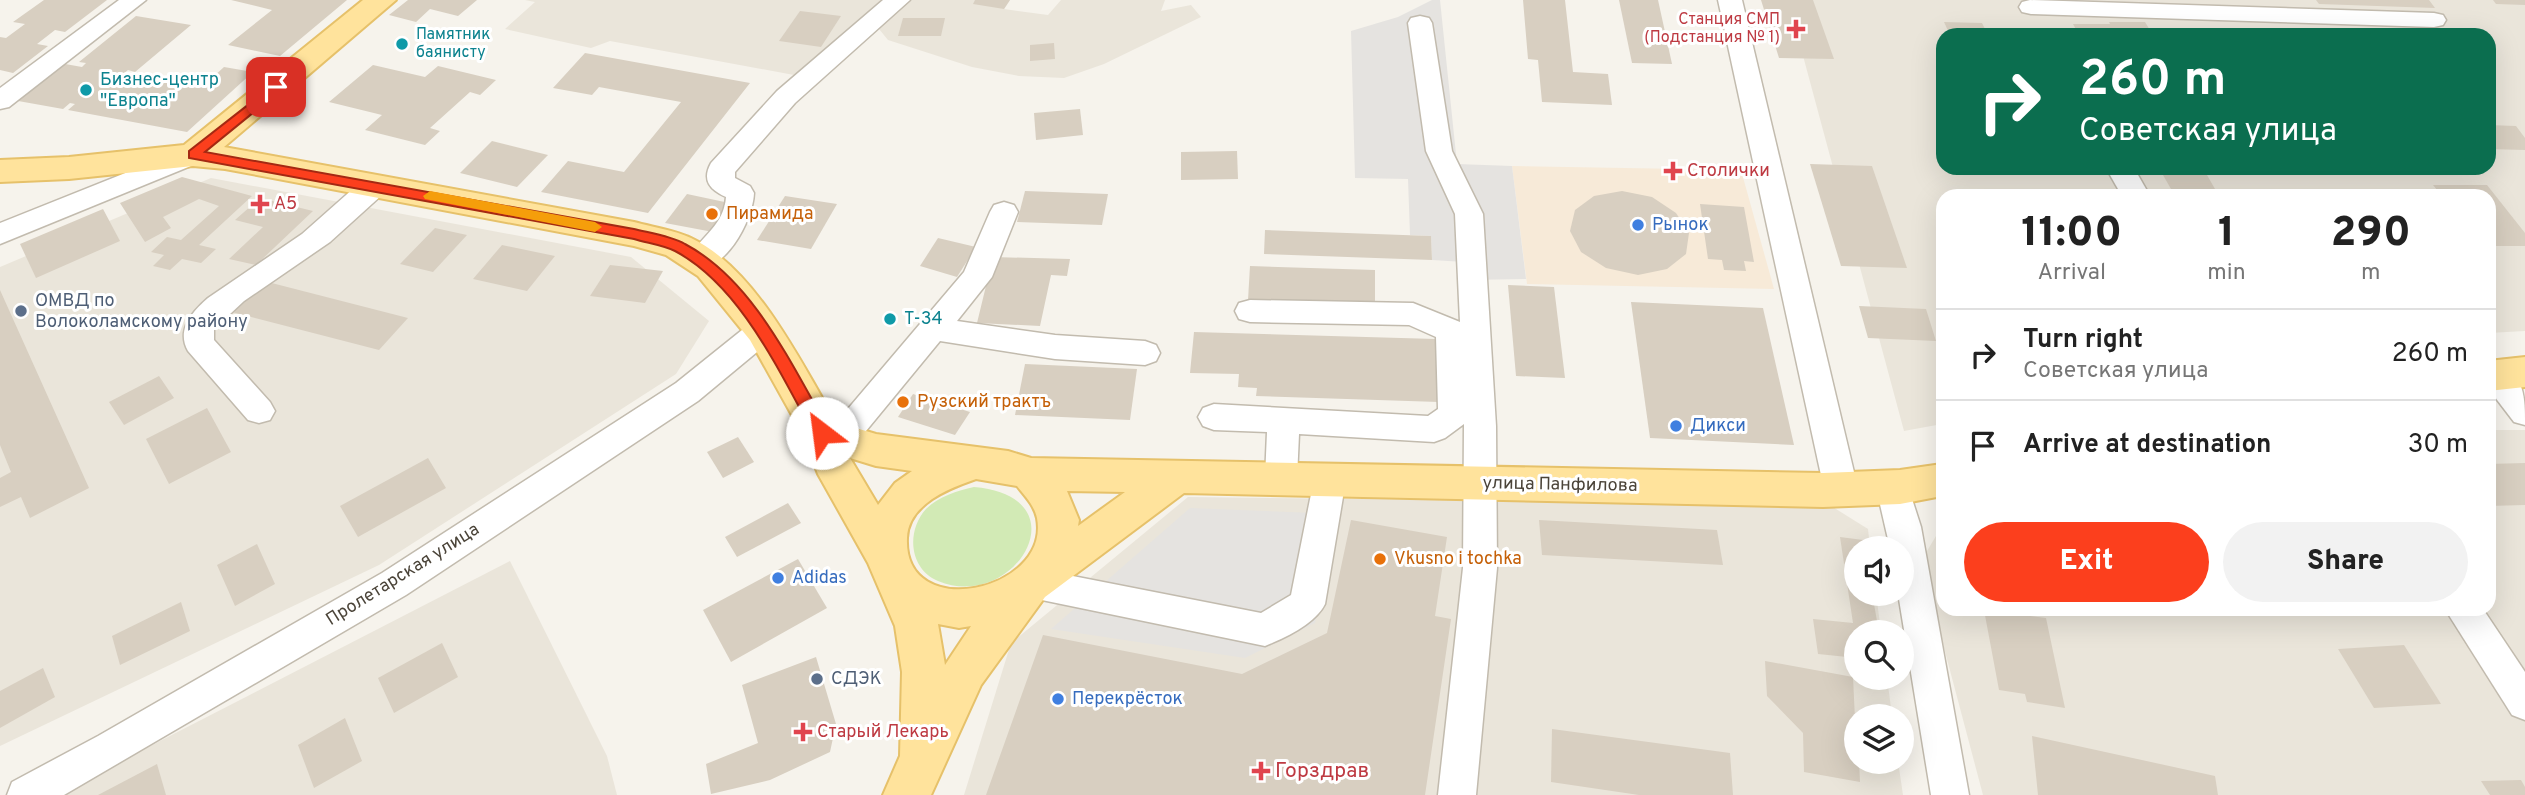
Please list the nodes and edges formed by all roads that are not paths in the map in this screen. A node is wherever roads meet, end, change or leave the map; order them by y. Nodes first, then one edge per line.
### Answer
1 (134, 0) edge
2 (381, 0) edge
3 (898, 0) edge
4 (1730, 0) edge
5 (2033, 11) edge
6 (2434, 20) dead end
7 (1420, 23) dead end
8 (0, 101) edge
9 (193, 155) junction
10 (0, 171) edge
11 (373, 187) junction
12 (1004, 212) dead end
13 (0, 234) edge
14 (701, 260) junction
15 (1250, 311) dead end
16 (763, 330) junction
17 (933, 330) junction
18 (1145, 353) dead end
19 (2503, 374) edge
20 (259, 411) dead end
21 (2525, 413) edge
22 (1214, 417) dead end
23 (1284, 421) junction
24 (832, 436) junction
25 (976, 464) junction
26 (1031, 474) junction
27 (1176, 477) junction
28 (1281, 478) junction
29 (1330, 479) junction
30 (1936, 481) edge
31 (1479, 483) junction
32 (1893, 487) junction
33 (1841, 489) junction
34 (891, 569) junction
35 (1032, 583) junction
36 (2469, 616) edge
37 (2514, 668) edge
38 (2525, 704) edge
39 (915, 775) edge
40 (26, 795) edge
41 (1457, 795) edge
42 (1950, 795) edge

1 - 8 street
2 - 9 main road
3 - 14 street
4 - 33 street
5 - 6 street
7 - 31 street
9 - 10 main road
9 - 11 main road
9 - 13 street
11 - 14 main road
11 - 20 street
12 - 17 street
14 - 16 main road
15 - 23 street
16 - 24 main road
16 - 40 street, Пролетарская улица
17 - 18 street
17 - 24 street
19 - 21 street
22 - 23 street
23 - 28 street
24 - 25 main road, улица Панфилова
24 - 34 main road
25 - 26 main road, улица Панфилова
25 - 34 main road, улица Панфилова
26 - 27 main road, улица Панфилова
26 - 35 main road
27 - 28 main road, улица Панфилова
27 - 35 main road
28 - 29 main road, улица Панфилова
29 - 31 main road, улица Панфилова
29 - 35 street
30 - 32 main road, улица Панфилова
31 - 33 main road, улица Панфилова
31 - 41 street
32 - 33 main road, улица Панфилова
32 - 42 street
34 - 35 main road
34 - 39 main road
35 - 39 main road
36 - 37 street
37 - 38 street

